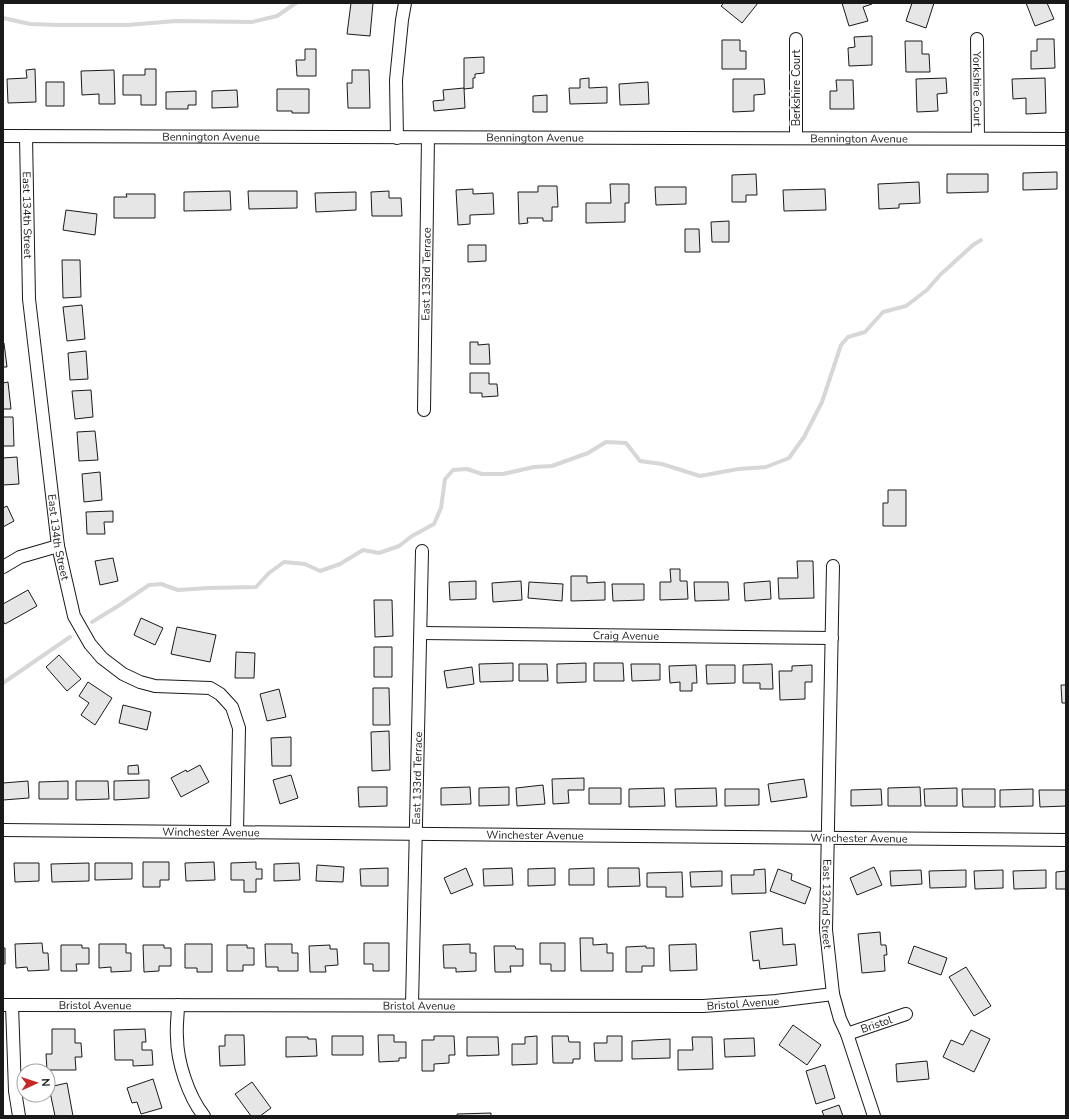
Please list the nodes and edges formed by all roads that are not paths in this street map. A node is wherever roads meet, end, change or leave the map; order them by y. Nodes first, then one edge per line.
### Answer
1 (405, 3) edge
2 (796, 39) dead end
3 (977, 39) dead end
4 (3, 136) edge
5 (26, 136) junction
6 (796, 137) junction
7 (397, 138) junction
8 (428, 138) junction
9 (978, 138) junction
10 (1066, 139) edge
11 (424, 410) dead end
12 (58, 546) junction
13 (422, 551) dead end
14 (833, 566) dead end
15 (3, 567) edge
16 (421, 633) junction
17 (832, 638) junction
18 (3, 830) edge
19 (238, 832) junction
20 (416, 834) junction
21 (827, 838) junction
22 (1066, 840) edge
23 (833, 994) junction
24 (8, 1005) edge
25 (178, 1005) junction
26 (412, 1005) junction
27 (906, 1014) dead end
28 (847, 1034) junction
29 (19, 1116) edge
30 (204, 1116) edge
31 (874, 1116) edge

1 - 7 street
2 - 6 street, Berkshire Court
3 - 9 street, Yorkshire Court
4 - 5 street, Bennington Avenue
5 - 7 street, Bennington Avenue
5 - 12 street, East 134th Street
6 - 8 street, Bennington Avenue
6 - 9 street, Bennington Avenue
7 - 8 street, Bennington Avenue
8 - 11 street, East 133rd Terrace
9 - 10 street, Bennington Avenue
12 - 15 street
12 - 19 street, East 134th Street
13 - 16 street, East 133rd Terrace
14 - 17 street, East 132nd Street
16 - 17 street, Craig Avenue
16 - 20 street, East 133rd Terrace
17 - 21 street, East 132nd Street
18 - 19 street, Winchester Avenue
19 - 20 street, Winchester Avenue
20 - 21 street, Winchester Avenue
20 - 26 street, East 133rd Terrace
21 - 22 street, Winchester Avenue
21 - 23 street, East 132nd Street
23 - 26 street, Bristol Avenue
23 - 28 street, East 132nd Street
24 - 25 street, Bristol Avenue
24 - 29 street
25 - 26 street, Bristol Avenue
25 - 30 street
27 - 28 street, Bristol
28 - 31 street, East 132nd Street

